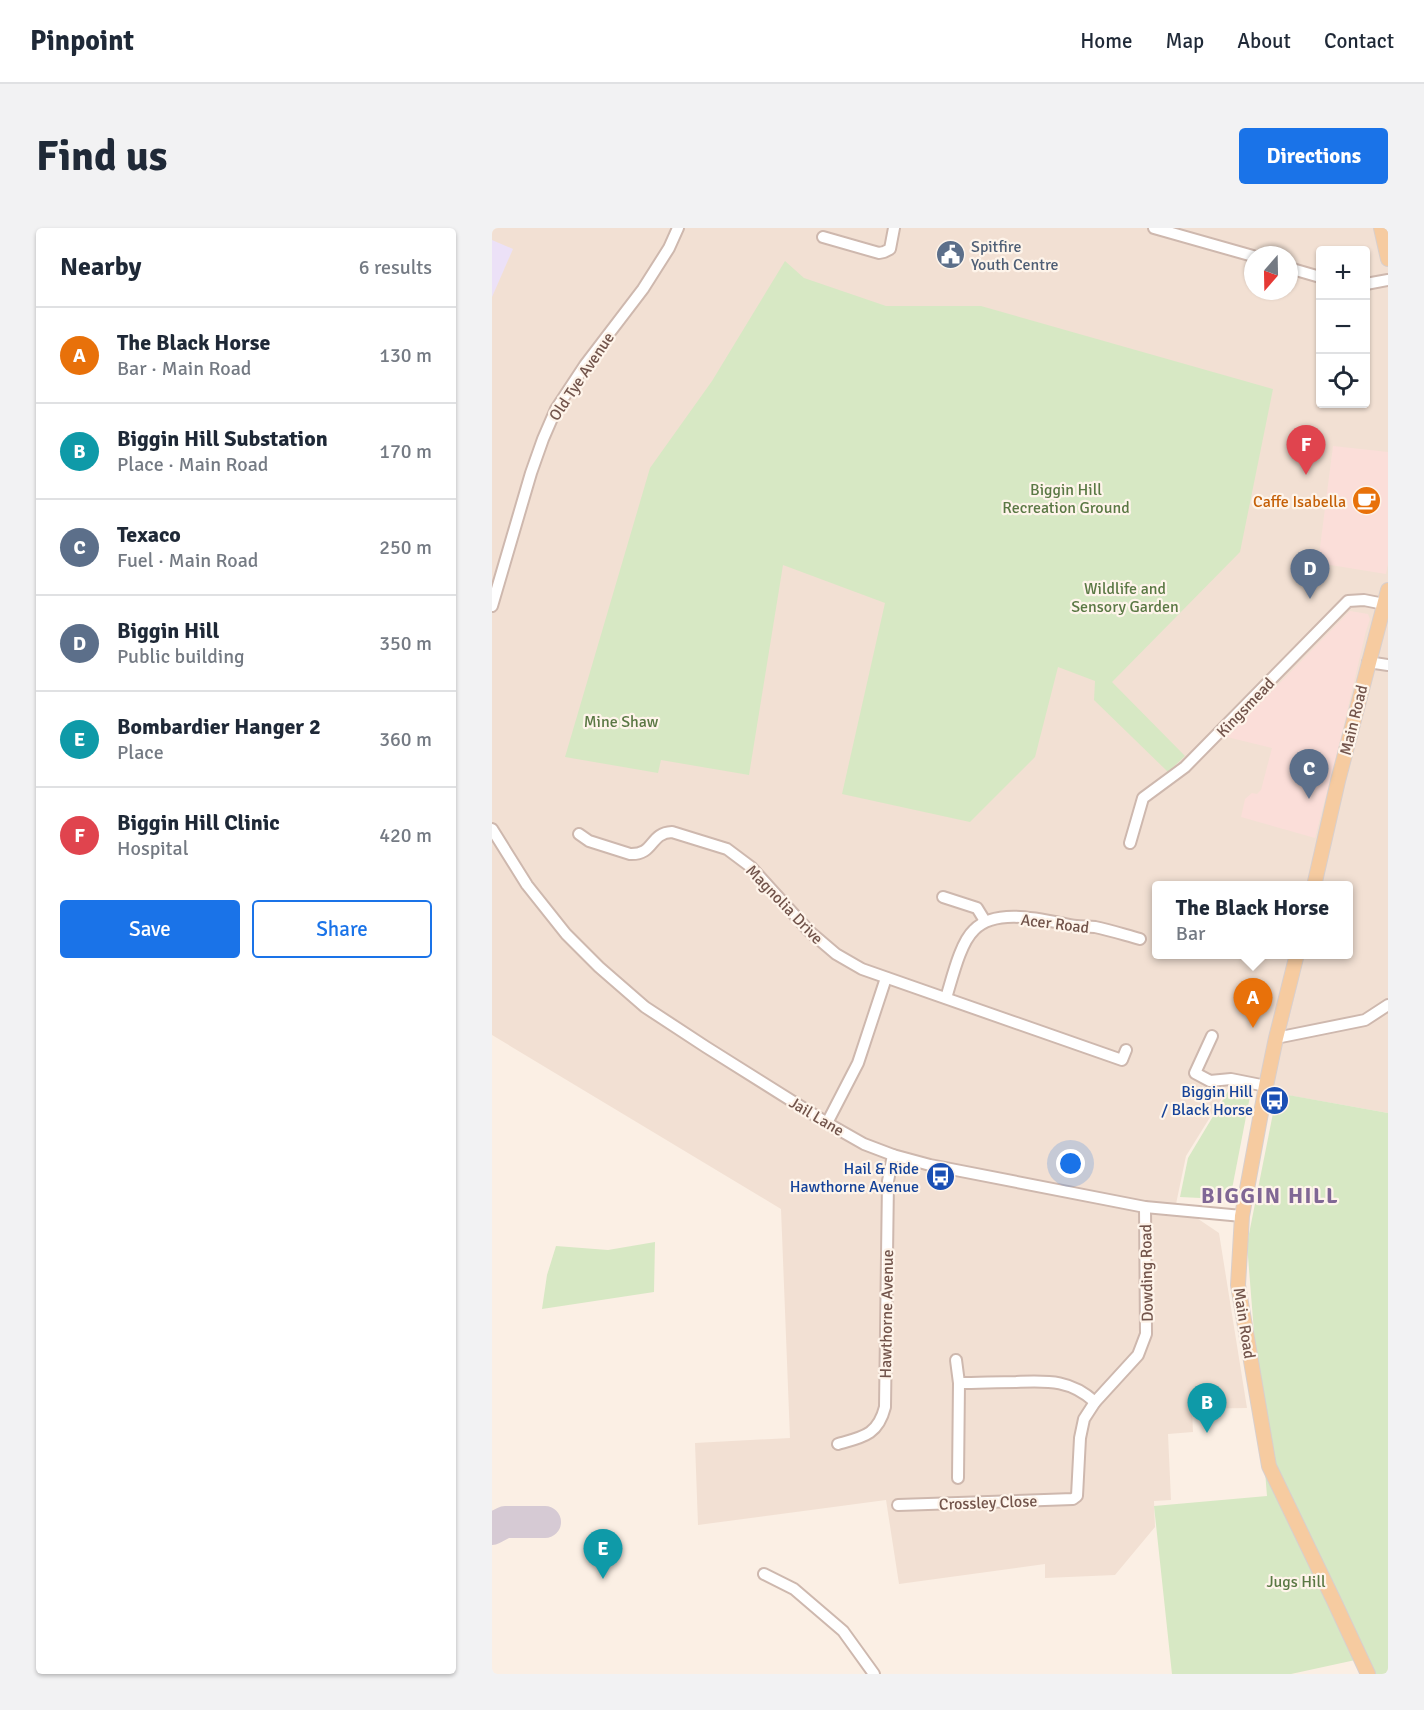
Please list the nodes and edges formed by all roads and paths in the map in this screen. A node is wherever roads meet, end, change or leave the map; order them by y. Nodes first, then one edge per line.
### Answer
1 (678, 228) edge
2 (894, 228) edge
3 (1381, 228) edge
4 (1160, 229) edge
5 (823, 237) dead end
6 (1244, 253) edge
7 (1388, 259) edge
8 (1298, 271) edge
9 (1316, 276) edge
10 (1388, 280) edge
11 (1370, 283) edge
12 (1388, 590) edge
13 (1384, 604) junction
14 (492, 606) edge
15 (1368, 662) junction
16 (1388, 665) edge
17 (492, 829) edge
18 (579, 834) dead end
19 (1130, 843) dead end
20 (1315, 881) edge
21 (943, 897) dead end
22 (986, 921) junction
23 (1140, 939) dead end
24 (1296, 959) edge
25 (886, 978) junction
26 (946, 998) junction
27 (1388, 1005) edge
28 (1212, 1036) dead end
29 (1276, 1038) junction
30 (1126, 1050) dead end
31 (1266, 1086) junction
32 (827, 1123) junction
33 (893, 1155) junction
34 (1145, 1207) junction
35 (1242, 1216) junction
36 (956, 1360) dead end
37 (959, 1383) junction
38 (1095, 1402) junction
39 (838, 1444) dead end
40 (958, 1478) dead end
41 (1077, 1496) joint
42 (898, 1505) dead end
43 (764, 1574) dead end
44 (874, 1674) edge
45 (1368, 1674) edge

1 - 14 street, Old Tye Avenue
2 - 5 street
3 - 7 main road
4 - 6 street
8 - 9 street
10 - 11 street
12 - 13 main road, Main Road
13 - 15 main road, Main Road
13 - 19 street, Kingsmead
15 - 16 street
15 - 20 main road, Main Road
17 - 32 street, Jail Lane
18 - 25 street, Magnolia Drive
21 - 22 street
22 - 23 street, Acer Road
22 - 26 street
24 - 29 main road, Main Road
25 - 26 street, Magnolia Drive
25 - 32 street
26 - 30 street, Magnolia Drive
27 - 29 street
28 - 31 street
29 - 31 main road, Main Road
31 - 35 main road, Main Road
32 - 33 street, Jail Lane
33 - 34 street, Jail Lane
33 - 39 street, Hawthorne Avenue
34 - 35 street, Jail Lane
34 - 38 street, Dowding Road
35 - 45 main road, Main Road
36 - 37 street
37 - 38 street
37 - 40 street
38 - 41 street, Dowding Road
41 - 42 street, Crossley Close
43 - 44 street

